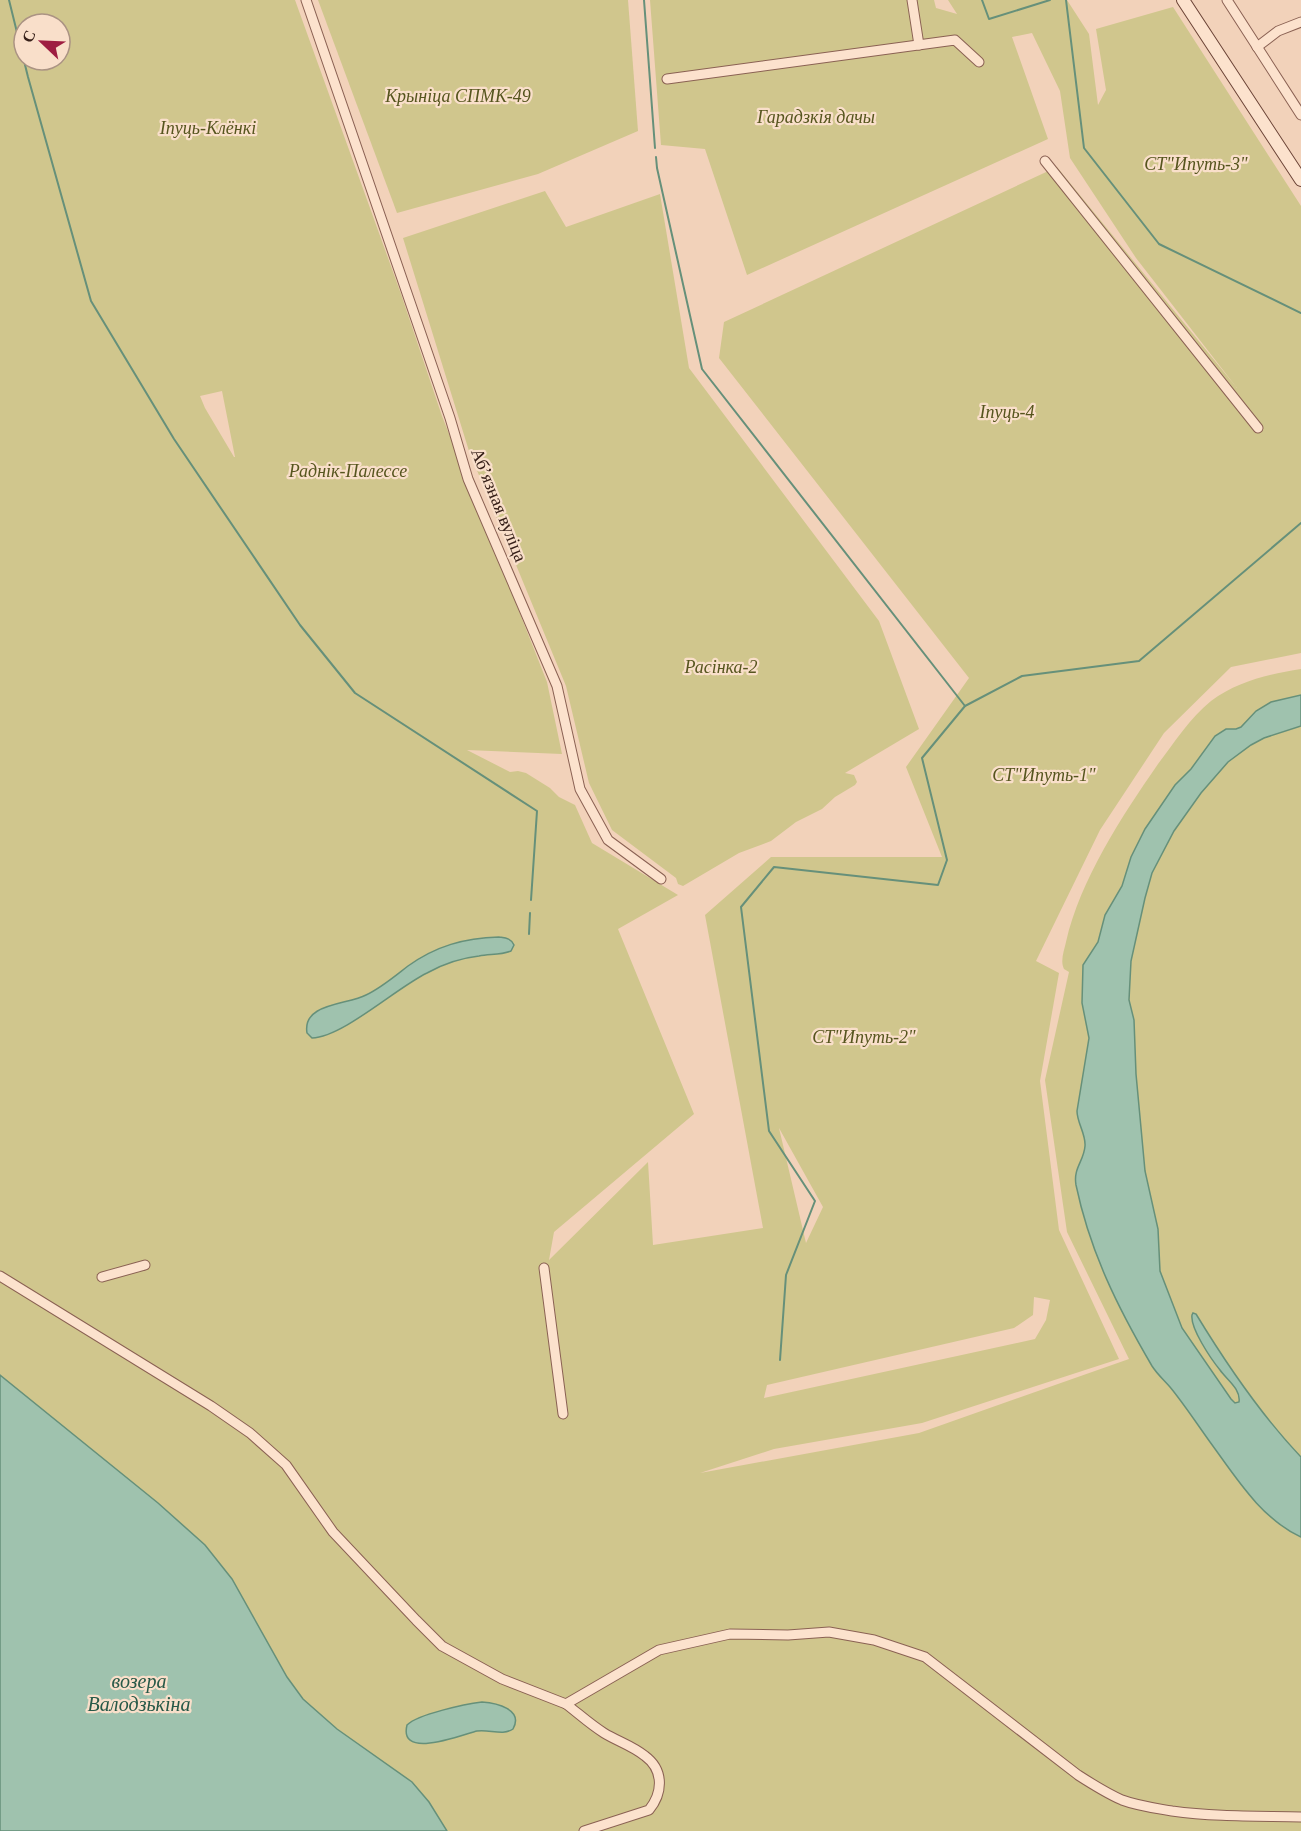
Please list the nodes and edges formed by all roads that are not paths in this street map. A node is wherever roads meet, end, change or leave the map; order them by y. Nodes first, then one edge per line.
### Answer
1 (306, 0) edge
2 (912, 0) edge
3 (1183, 0) edge
4 (1227, 0) edge
5 (1301, 22) edge
6 (920, 45) junction
7 (1257, 47) junction
8 (979, 62) dead end
9 (667, 79) dead end
10 (1301, 116) edge
11 (1045, 161) dead end
12 (1301, 180) edge
13 (1258, 428) dead end
14 (662, 879) dead end
15 (145, 1265) dead end
16 (544, 1268) dead end
17 (0, 1276) edge
18 (102, 1277) dead end
19 (563, 1414) dead end
20 (566, 1704) junction
21 (1301, 1817) edge
22 (584, 1831) edge

1 - 14 street, Абʼязная вуліца
2 - 6 street
3 - 12 street
4 - 7 street
5 - 7 street
6 - 8 street
6 - 9 street
7 - 10 street
11 - 13 street
15 - 18 street
16 - 19 street
17 - 20 street
20 - 21 street
20 - 22 street

